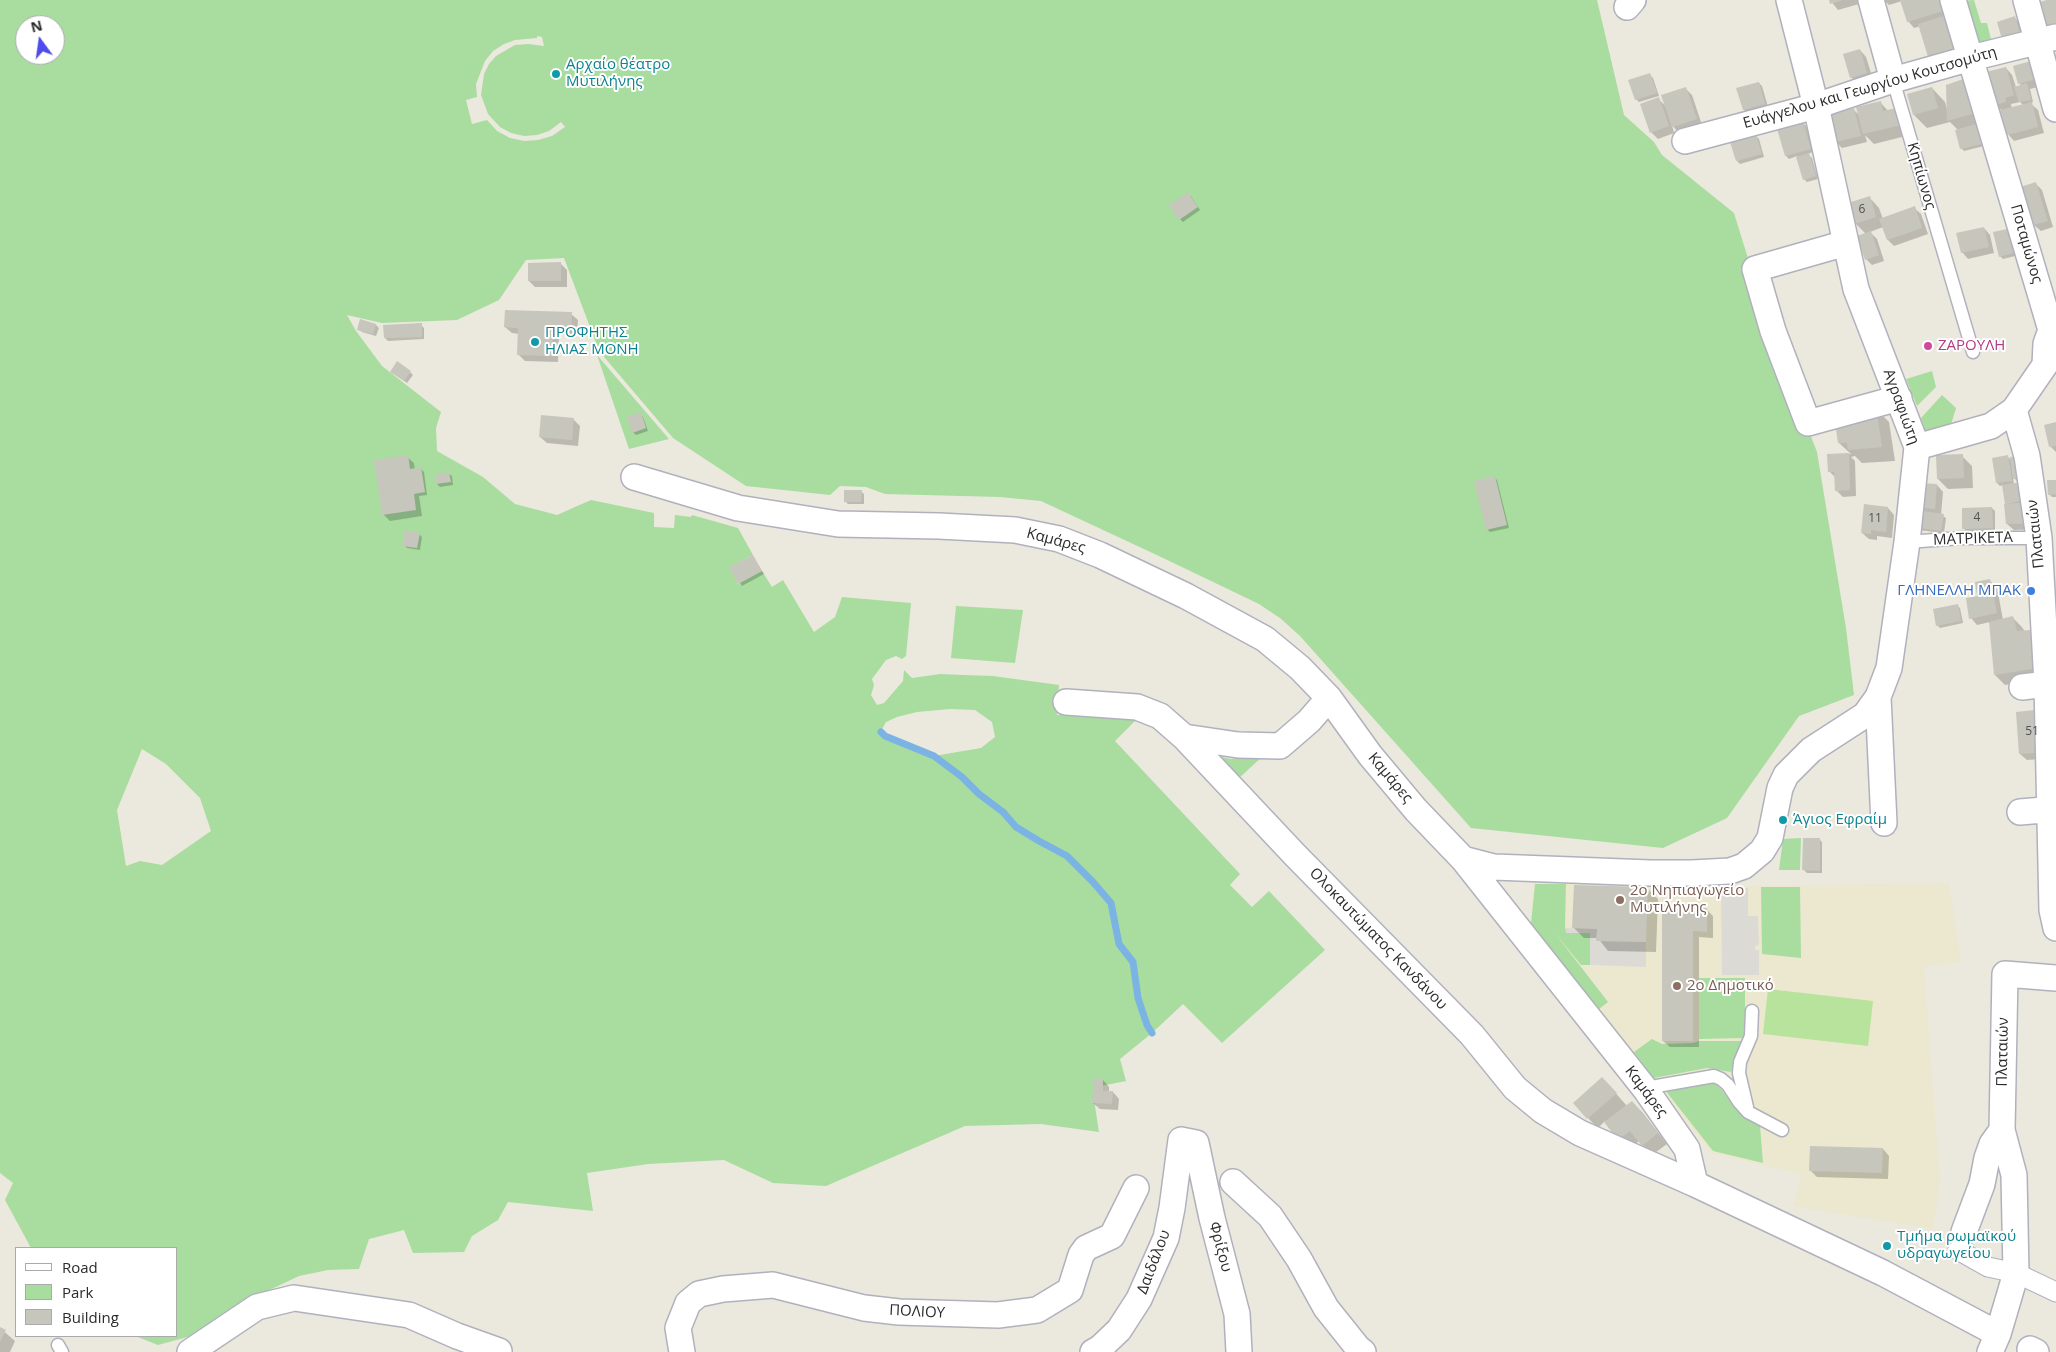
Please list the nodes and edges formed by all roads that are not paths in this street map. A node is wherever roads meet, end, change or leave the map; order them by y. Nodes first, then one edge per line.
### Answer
1 (1789, 0) edge
2 (1871, 0) edge
3 (1953, 0) edge
4 (2026, 0) edge
5 (2047, 38) edge
6 (1971, 58) junction
7 (1893, 80) junction
8 (1816, 106) junction
9 (2056, 109) edge
10 (1685, 141) dead end
11 (1846, 243) junction
12 (2053, 329) edge
13 (1973, 352) dead end
14 (2050, 366) edge
15 (1899, 398) junction
16 (2014, 410) junction
17 (1917, 447) junction
18 (634, 477) dead end
19 (2039, 538) junction
20 (1907, 542) junction
21 (2047, 684) junction
22 (2022, 687) dead end
23 (1878, 697) junction
24 (1329, 698) junction
25 (1066, 702) dead end
26 (1184, 737) junction
27 (2052, 809) edge
28 (2020, 812) dead end
29 (1884, 823) dead end
30 (1463, 859) junction
31 (2054, 880) edge
32 (2056, 928) edge
33 (2056, 978) edge
34 (1752, 1011) dead end
35 (1646, 1090) junction
36 (1748, 1112) junction
37 (1782, 1130) dead end
38 (2002, 1130) junction
39 (1196, 1143) joint
40 (1233, 1182) dead end
41 (1695, 1184) junction
42 (1136, 1188) dead end
43 (1961, 1241) joint
44 (2016, 1272) junction
45 (2056, 1292) edge
46 (1994, 1343) edge
47 (499, 1351) dead end
48 (190, 1352) edge
49 (682, 1352) edge
50 (1093, 1352) edge
51 (1239, 1352) edge
52 (1363, 1352) edge

1 - 8 street, Αγραφιώτη
2 - 7 street, Κηπίωνος
3 - 6 street, Ποταμώνος
4 - 5 street
5 - 6 street, Ευάγγελου και Γεωργίου Κουτσομύτη
5 - 9 street
6 - 7 street, Ευάγγελου και Γεωργίου Κουτσομύτη
6 - 12 street, Ποταμώνος
7 - 8 street, Ευάγγελου και Γεωργίου Κουτσομύτη
7 - 13 lane, Κηπίωνος
8 - 10 street, Ευάγγελου και Γεωργίου Κουτσομύτη
8 - 11 street, Αγραφιώτη
11 - 15 street, Αγραφιώτη
11 - 15 street
12 - 14 street, Ποταμώνος
14 - 16 street, Ποταμώνος
15 - 17 street, Αγραφιώτη
16 - 17 street, Ποταμώνος
16 - 19 street, Πλαταιών
17 - 20 street, Αγραφιώτη
18 - 24 street, Καμάρες
19 - 20 lane, ΜΑΤΡΙΚΕΤΑ
19 - 21 street, Πλαταιών
20 - 23 street, Αγραφιώτη
21 - 22 street
21 - 27 street, Πλαταιών
23 - 29 street, Αγραφιώτη
23 - 30 street
24 - 26 street
24 - 30 street, Καμάρες
25 - 26 street, Ολοκαυτώματος Κανδάνου
26 - 41 street, Ολοκαυτώματος Κανδάνου
27 - 28 street
27 - 31 street, Πλαταιών
30 - 35 street, Καμάρες
31 - 32 street, Πλαταιών
33 - 38 street, Πλαταιών
34 - 36 lane
35 - 36 lane
35 - 41 street, Καμάρες
36 - 37 lane
38 - 43 street, Πλαταιών
38 - 44 street, Πλαταιών
39 - 50 street, Δαιδάλου
39 - 51 street, Φρίξου
40 - 52 street
41 - 46 street
42 - 49 street, ΠΟΛΙΟΥ
43 - 44 street
44 - 45 street
44 - 46 street, Πλαταιών
47 - 48 street

